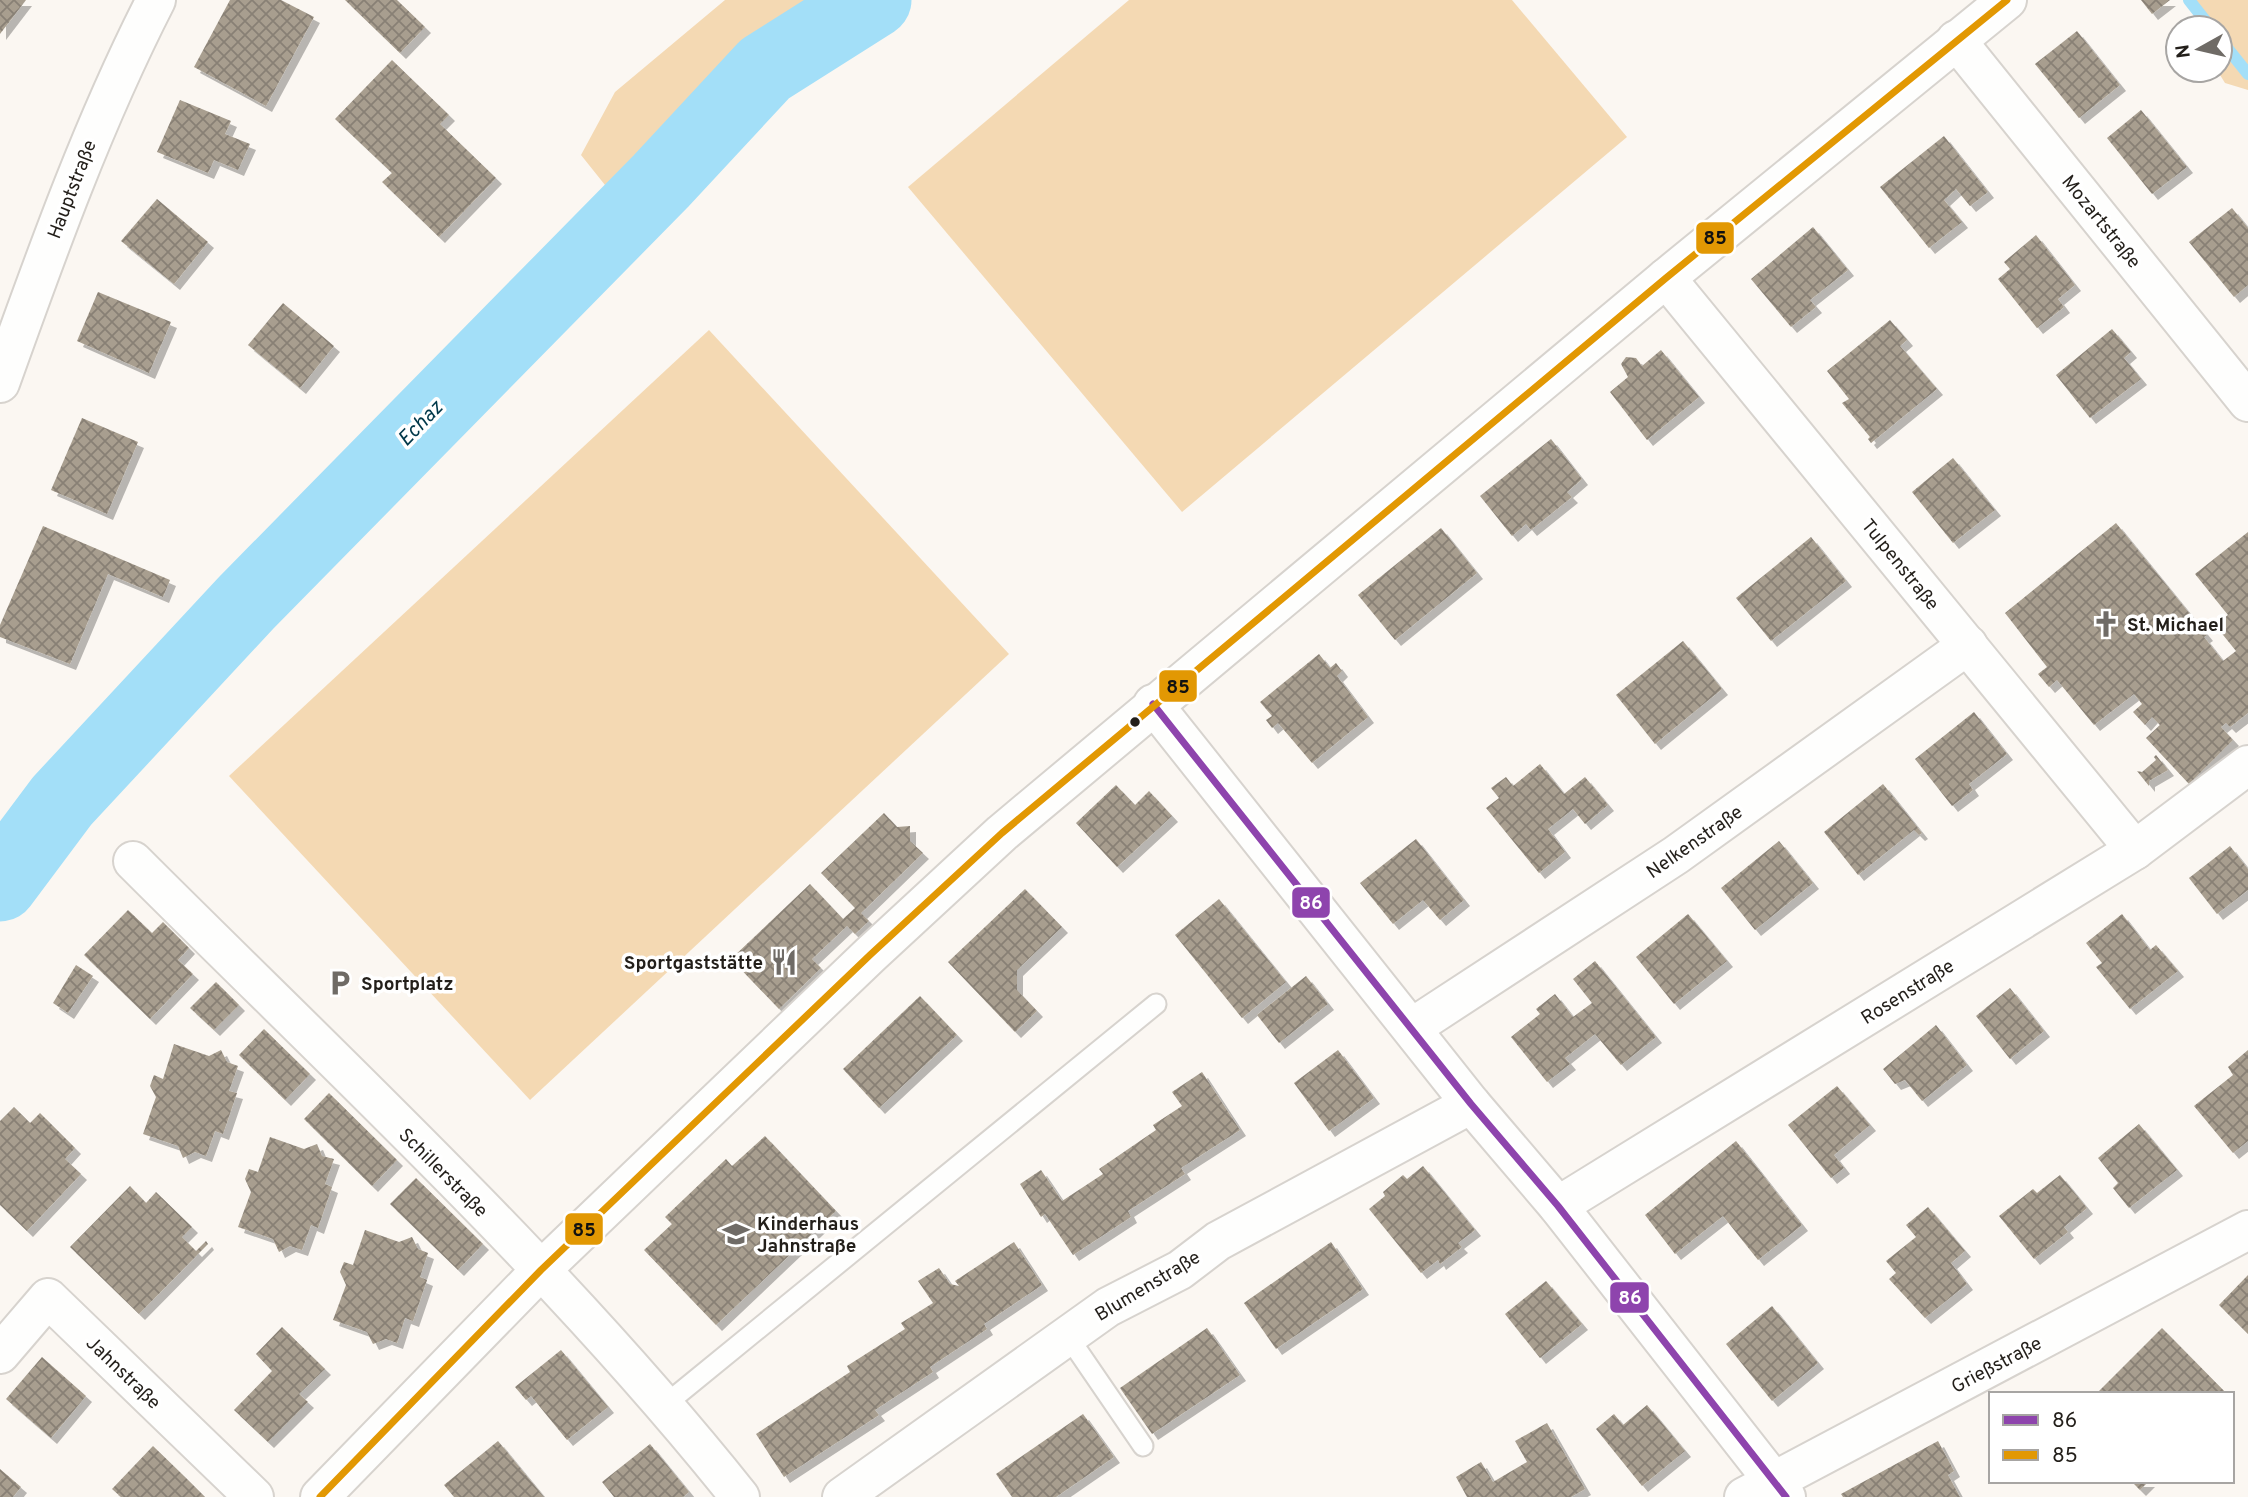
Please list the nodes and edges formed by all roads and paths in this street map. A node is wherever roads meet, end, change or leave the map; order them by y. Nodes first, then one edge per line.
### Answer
1 (156, 0) edge
2 (2007, 0) edge
3 (1956, 40) junction
4 (1666, 278) junction
5 (0, 383) edge
6 (2248, 402) edge
7 (1968, 645) junction
8 (1153, 704) junction
9 (2248, 765) edge
10 (2135, 850) junction
11 (133, 860) dead end
12 (1156, 1004) dead end
13 (1413, 1027) junction
14 (1471, 1104) junction
15 (1558, 1206) junction
16 (2248, 1230) edge
17 (541, 1270) junction
18 (1067, 1335) junction
19 (0, 1354) edge
20 (666, 1404) junction
21 (1143, 1446) dead end
22 (1768, 1492) edge
23 (254, 1497) edge
24 (320, 1497) edge
25 (740, 1497) edge
26 (842, 1497) edge

1 - 5 street, Hauptstraße
2 - 3 street
3 - 4 street
3 - 6 street, Mozartstraße
4 - 7 street, Tulpenstraße
4 - 8 street
7 - 10 street, Tulpenstraße
7 - 13 street, Nelkenstraße
8 - 13 street
8 - 17 street
9 - 10 street, Rosenstraße
10 - 15 street, Rosenstraße
11 - 17 street, Schillerstraße
12 - 20 lane
13 - 14 street
14 - 15 street
14 - 18 street, Blumenstraße
15 - 22 street
16 - 22 street, Grießstraße
17 - 20 street, Schillerstraße
17 - 24 street
18 - 21 lane
18 - 26 street, Blumenstraße
19 - 23 street, Jahnstraße
20 - 25 street, Schillerstraße

